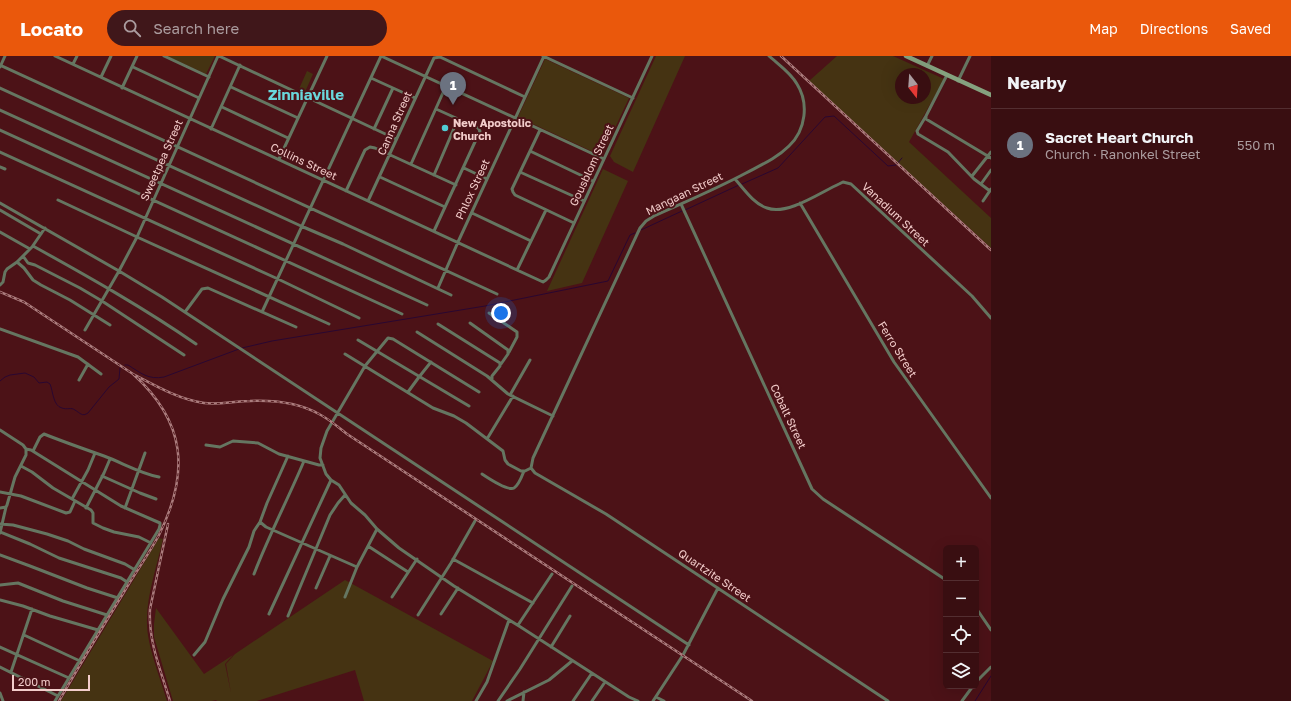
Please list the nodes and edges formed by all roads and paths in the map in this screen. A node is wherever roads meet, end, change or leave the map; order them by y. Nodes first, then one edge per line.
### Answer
1 (5, 56) edge
2 (55, 56) edge
3 (77, 56) edge
4 (111, 56) edge
5 (138, 56) edge
6 (164, 56) edge
7 (219, 56) edge
8 (327, 56) edge
9 (381, 56) edge
10 (544, 56) edge
11 (652, 56) edge
12 (769, 56) edge
13 (906, 56) edge
14 (932, 56) edge
15 (970, 56) edge
16 (73, 64) junction
17 (240, 65) junction
18 (0, 66) edge
19 (132, 66) junction
20 (927, 66) junction
21 (947, 75) junction
22 (101, 77) junction
23 (208, 77) junction
24 (426, 77) junction
25 (371, 78) junction
26 (958, 81) junction
27 (446, 86) junction
28 (231, 87) junction
29 (0, 88) edge
30 (122, 88) junction
31 (393, 88) junction
32 (990, 94) edge
33 (525, 96) junction
34 (308, 97) junction
35 (199, 98) junction
36 (415, 98) junction
37 (632, 98) junction
38 (222, 107) junction
39 (436, 109) junction
40 (0, 110) edge
41 (926, 116) junction
42 (298, 118) junction
43 (515, 118) junction
44 (189, 119) junction
45 (353, 119) junction
46 (458, 119) junction
47 (211, 128) junction
48 (374, 129) junction
49 (0, 130) edge
50 (540, 130) junction
51 (288, 138) junction
52 (396, 139) junction
53 (177, 147) junction
54 (530, 151) junction
55 (0, 152) edge
56 (991, 152) edge
57 (389, 155) junction
58 (989, 157) edge
59 (604, 159) junction
60 (279, 160) junction
61 (411, 164) junction
62 (169, 166) junction
63 (0, 167) edge
64 (464, 168) junction
65 (5, 169) dead end
66 (991, 170) edge
67 (520, 172) junction
68 (434, 175) junction
69 (972, 176) junction
70 (380, 177) junction
71 (487, 179) junction
72 (735, 179) junction
73 (324, 180) junction
74 (593, 181) junction
75 (161, 184) junction
76 (980, 184) junction
77 (456, 185) junction
78 (990, 190) edge
79 (346, 191) junction
80 (58, 200) dead end
81 (153, 201) junction
82 (368, 201) junction
83 (584, 201) junction
84 (983, 201) dead end
85 (0, 203) edge
86 (800, 203) junction
87 (681, 204) junction
88 (445, 207) junction
89 (310, 208) junction
90 (0, 210) edge
91 (546, 210) junction
92 (472, 213) junction
93 (144, 218) junction
94 (574, 223) junction
95 (302, 226) junction
96 (45, 228) junction
97 (434, 231) junction
98 (0, 232) edge
99 (41, 234) junction
100 (137, 237) junction
101 (531, 240) junction
102 (458, 242) junction
103 (293, 243) junction
104 (31, 247) junction
105 (23, 256) junction
106 (17, 262) junction
107 (286, 262) junction
108 (446, 269) junction
109 (119, 270) junction
110 (517, 270) junction
111 (278, 279) junction
112 (546, 281) joint
113 (0, 285) edge
114 (109, 288) junction
115 (438, 288) junction
116 (497, 294) dead end
117 (451, 295) dead end
118 (269, 297) junction
119 (102, 301) junction
120 (427, 305) dead end
121 (185, 312) junction
122 (262, 312) junction
123 (489, 313) dead end
124 (94, 314) junction
125 (402, 314) dead end
126 (359, 318) dead end
127 (991, 318) edge
128 (470, 323) dead end
129 (329, 324) dead end
130 (438, 324) dead end
131 (110, 325) dead end
132 (296, 327) dead end
133 (0, 329) edge
134 (85, 330) dead end
135 (417, 332) dead end
136 (358, 340) dead end
137 (196, 344) dead end
138 (377, 351) junction
139 (509, 352) junction
140 (345, 354) dead end
141 (184, 355) dead end
142 (530, 360) dead end
143 (431, 362) junction
144 (88, 364) junction
145 (501, 364) junction
146 (365, 366) junction
147 (101, 374) dead end
148 (419, 377) junction
149 (79, 380) dead end
150 (492, 381) junction
151 (408, 392) junction
152 (479, 392) dead end
153 (511, 396) junction
154 (469, 406) dead end
155 (338, 412) junction
156 (553, 416) junction
157 (0, 430) edge
158 (487, 439) junction
159 (206, 445) dead end
160 (26, 449) junction
161 (33, 451) junction
162 (95, 453) junction
163 (145, 453) dead end
164 (288, 456) junction
165 (110, 458) junction
166 (304, 461) junction
167 (323, 465) junction
168 (22, 466) junction
169 (531, 468) junction
170 (138, 471) junction
171 (524, 471) junction
172 (482, 474) dead end
173 (102, 476) junction
174 (159, 477) dead end
175 (331, 480) junction
176 (82, 482) junction
177 (132, 489) junction
178 (95, 491) junction
179 (0, 492) edge
180 (10, 494) junction
181 (345, 495) junction
182 (991, 498) edge
183 (156, 499) dead end
184 (73, 500) junction
185 (6, 507) junction
186 (0, 508) edge
187 (86, 508) junction
188 (125, 508) junction
189 (475, 521) dead end
190 (260, 522) junction
191 (1, 524) edge
192 (377, 529) junction
193 (274, 530) junction
194 (0, 532) edge
195 (151, 543) junction
196 (302, 543) junction
197 (368, 546) junction
198 (315, 549) junction
199 (0, 555) edge
200 (330, 556) junction
201 (453, 559) junction
202 (417, 560) junction
203 (357, 567) junction
204 (135, 570) junction
205 (408, 572) junction
206 (254, 574) dead end
207 (552, 574) dead end
208 (442, 577) junction
209 (943, 578) edge
210 (127, 582) junction
211 (0, 585) edge
212 (572, 586) dead end
213 (316, 588) dead end
214 (458, 588) junction
215 (718, 588) junction
216 (345, 597) dead end
217 (392, 597) dead end
218 (118, 598) junction
219 (0, 600) edge
220 (533, 603) junction
221 (32, 609) junction
222 (979, 612) edge
223 (269, 614) dead end
224 (441, 614) dead end
225 (107, 615) junction
226 (418, 615) dead end
227 (288, 616) dead end
228 (570, 616) dead end
229 (509, 620) junction
230 (518, 625) junction
231 (98, 630) junction
232 (991, 630) edge
233 (24, 635) junction
234 (538, 638) junction
235 (689, 645) junction
236 (0, 647) edge
237 (551, 647) junction
238 (17, 654) junction
239 (194, 655) dead end
240 (572, 660) junction
241 (80, 661) junction
242 (0, 667) edge
243 (991, 667) edge
244 (11, 672) junction
245 (592, 673) junction
246 (69, 678) junction
247 (979, 679) edge
248 (605, 682) junction
249 (971, 689) edge
250 (524, 692) junction
251 (0, 693) edge
252 (58, 696) junction
253 (656, 697) junction
254 (3, 701) edge
255 (55, 701) edge
256 (476, 701) edge
257 (498, 701) edge
258 (507, 701) edge
259 (523, 701) edge
260 (573, 701) edge
261 (592, 701) edge
262 (638, 701) edge
263 (653, 701) edge
264 (664, 701) edge
265 (888, 701) edge
266 (962, 701) edge

1 - 18 street
2 - 16 street, Collins Street
3 - 16 street
4 - 22 street
5 - 19 street
6 - 23 street
7 - 17 street
7 - 23 street, Sweetpea Street
8 - 34 street
9 - 24 street
9 - 25 street
10 - 33 street, Phlox Street
10 - 37 street
11 - 37 street, Gousblom Street
12 - 72 street, Mangaan Street
13 - 20 street
14 - 20 street
15 - 26 street
16 - 22 street, Collins Street
17 - 28 street
17 - 34 street
18 - 53 street
19 - 30 street
19 - 35 street
20 - 21 street
21 - 26 street
21 - 41 street
22 - 30 street, Collins Street
23 - 35 street, Sweetpea Street
24 - 27 street
24 - 33 street, Canna Street
24 - 36 street, Canna Street
25 - 31 street
25 - 45 street
26 - 32 street
27 - 39 street
27 - 43 street
28 - 38 street
28 - 42 street
29 - 62 street
30 - 44 street, Collins Street
31 - 36 street
31 - 48 street
33 - 43 street, Phlox Street
34 - 42 street
34 - 45 street
35 - 44 street, Sweetpea Street
36 - 52 street, Canna Street
37 - 59 street, Gousblom Street
38 - 47 street
38 - 51 street
39 - 46 street
39 - 61 street
40 - 75 street
41 - 58 street
41 - 69 street
42 - 51 street
43 - 50 street
43 - 71 street, Phlox Street
44 - 47 street, Collins Street
44 - 53 street, Sweetpea Street
45 - 48 street
45 - 73 street
46 - 64 street
46 - 68 street
47 - 60 street, Collins Street
48 - 52 street
49 - 81 street
50 - 54 street
50 - 59 street
51 - 60 street
52 - 57 street, Canna Street
53 - 62 street, Sweetpea Street
53 - 89 street
54 - 67 street
54 - 74 street
55 - 93 street
56 - 58 street
57 - 61 street
57 - 70 street, Canna Street
57 - 79 street
58 - 69 street
59 - 74 street, Gousblom Street
60 - 73 street, Collins Street
61 - 68 street
62 - 75 street, Sweetpea Street
62 - 95 street
63 - 65 street
64 - 71 street
64 - 77 street
66 - 76 street
67 - 83 street
67 - 91 street
68 - 77 street
69 - 76 street
70 - 82 street, Canna Street
70 - 88 street
71 - 92 street, Phlox Street
72 - 86 street, Vanadium Street
72 - 87 street, Mangaan Street
73 - 79 street, Collins Street
73 - 89 street
74 - 83 street, Gousblom Street
75 - 81 street, Sweetpea Street
75 - 103 street
76 - 78 street
77 - 88 street
78 - 84 street
79 - 82 street, Collins Street
80 - 100 street
81 - 93 street, Sweetpea Street
81 - 107 street
82 - 97 street, Collins Street
83 - 94 street, Gousblom Street
85 - 96 street
86 - 127 street, Vanadium Street
86 - 182 street, Ferro Street
87 - 156 street, Mangaan Street
87 - 209 street, Cobalt Street
88 - 97 street
89 - 95 street
89 - 108 street
90 - 99 street
91 - 94 street
91 - 101 street
92 - 101 street
92 - 102 street, Phlox Street
93 - 100 street, Sweetpea Street
93 - 111 street
94 - 112 street, Gousblom Street
95 - 103 street
95 - 115 street
96 - 99 street
96 - 109 street
97 - 102 street, Collins Street
98 - 104 street
99 - 104 street
100 - 109 street, Sweetpea Street
100 - 118 street
101 - 110 street
102 - 108 street, Phlox Street
102 - 110 street, Collins Street
103 - 107 street
103 - 120 street
104 - 105 street
104 - 114 street
105 - 106 street
105 - 119 street
106 - 113 street
106 - 124 street
107 - 111 street
107 - 125 street
108 - 115 street, Phlox Street
108 - 116 street
109 - 114 street, Sweetpea Street
109 - 121 street
110 - 112 street, Collins Street
111 - 118 street
111 - 126 street
114 - 119 street, Sweetpea Street
114 - 137 street
115 - 117 street
118 - 122 street
118 - 129 street
119 - 124 street, Sweetpea Street
119 - 141 street
121 - 122 street
121 - 155 street
122 - 132 street
123 - 139 street
124 - 131 street
124 - 134 street, Sweetpea Street
128 - 139 street
130 - 145 street
133 - 144 street
135 - 150 street
136 - 138 street
138 - 143 street
138 - 146 street
138 - 148 street
139 - 145 street
140 - 146 street
142 - 153 street
143 - 148 street
143 - 152 street
144 - 147 street
144 - 149 street
145 - 150 street
146 - 151 street
146 - 155 street
148 - 151 street
148 - 154 street
150 - 153 street
151 - 158 street
153 - 156 street
153 - 158 street
155 - 167 street
155 - 235 street
156 - 169 street, Mangaan Street
157 - 160 street
158 - 171 street
159 - 164 street
160 - 161 street
160 - 168 street
161 - 162 street
161 - 176 street
162 - 165 street
162 - 176 street
163 - 170 street
164 - 166 street
164 - 190 street
165 - 170 street
165 - 173 street
166 - 167 street
166 - 193 street
167 - 175 street
168 - 180 street
168 - 184 street
169 - 171 street
169 - 215 street, Quartzite Street
170 - 174 street
170 - 177 street
171 - 172 street
173 - 177 street
173 - 178 street
175 - 181 street
175 - 196 street
176 - 178 street
176 - 184 street
177 - 183 street
177 - 188 street
178 - 187 street
178 - 188 street
179 - 180 street
180 - 184 street
180 - 185 street
181 - 192 street
181 - 198 street
184 - 187 street
185 - 186 street
185 - 191 street
187 - 195 street
188 - 195 street
189 - 201 street
190 - 193 street
190 - 239 street
191 - 194 street
191 - 204 street
192 - 197 street
192 - 202 street
193 - 196 street
193 - 206 street
194 - 210 street
195 - 204 street
196 - 198 street
196 - 223 street
197 - 203 street
197 - 205 street
198 - 200 street
198 - 227 street
199 - 218 street
200 - 203 street
200 - 213 street
201 - 208 street
201 - 220 street
202 - 205 street
202 - 208 street
203 - 216 street
204 - 210 street
205 - 217 street
207 - 220 street
208 - 214 street
208 - 226 street
210 - 218 street
211 - 225 street
212 - 234 street
214 - 224 street
214 - 229 street
215 - 235 street
215 - 265 street, Quartzite Street
218 - 225 street
219 - 221 street
220 - 230 street
221 - 231 street
221 - 233 street
222 - 232 street
225 - 231 street
228 - 237 street
229 - 230 street
229 - 256 street
230 - 234 street
231 - 241 street
233 - 238 street
233 - 241 street
234 - 237 street
234 - 257 street
235 - 253 street
236 - 238 street
237 - 240 street
238 - 244 street
238 - 246 street
240 - 245 street
240 - 250 street
241 - 246 street
242 - 244 street
243 - 247 street
244 - 252 street
245 - 248 street
245 - 260 street
246 - 252 street
248 - 261 street
248 - 262 street
249 - 266 street
250 - 258 street
250 - 259 street
251 - 254 street
252 - 255 street
253 - 263 street
253 - 264 street

